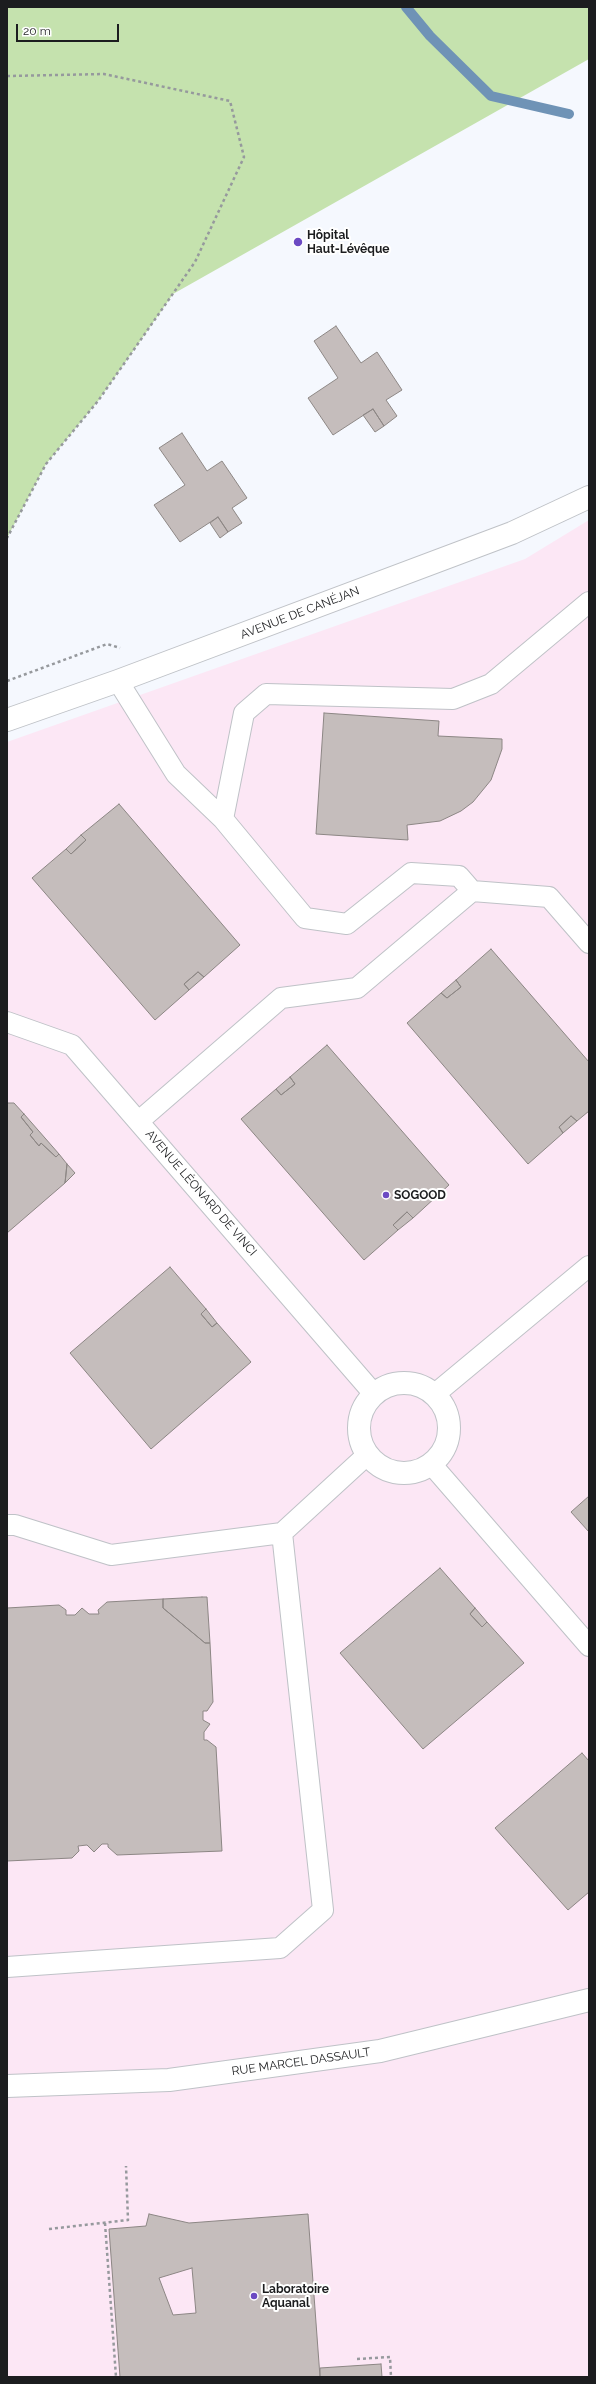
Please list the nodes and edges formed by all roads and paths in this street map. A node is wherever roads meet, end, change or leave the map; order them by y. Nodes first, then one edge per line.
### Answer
1 (7, 76) edge
2 (589, 498) edge
3 (7, 538) edge
4 (589, 602) edge
5 (118, 681) junction
6 (7, 720) edge
7 (223, 819) junction
8 (472, 892) junction
9 (589, 943) edge
10 (7, 1022) edge
11 (139, 1121) junction
12 (589, 1266) edge
13 (374, 1394) junction
14 (435, 1394) junction
15 (367, 1455) junction
16 (432, 1465) junction
17 (7, 1525) edge
18 (282, 1533) junction
19 (589, 1646) edge
20 (7, 1967) edge
21 (589, 2000) edge
22 (7, 2086) edge
23 (126, 2166) dead end
24 (105, 2223) junction
25 (49, 2229) dead end
26 (357, 2359) dead end
27 (116, 2377) edge
28 (391, 2377) edge

1 - 3 path
2 - 5 street, AVENUE DE CANÉJAN
4 - 7 lane
5 - 6 street, AVENUE DE CANÉJAN
5 - 7 lane
7 - 8 lane
8 - 9 lane
8 - 11 lane
10 - 11 lane, AVENUE LÉONARD DE VINCI
11 - 13 lane, AVENUE LÉONARD DE VINCI
12 - 14 lane
13 - 14 street
13 - 15 street
14 - 16 street
15 - 16 street
15 - 18 lane
16 - 19 lane
17 - 18 lane
18 - 20 lane
21 - 22 street, RUE MARCEL DASSAULT
23 - 24 path
24 - 25 path
24 - 27 path
26 - 28 path

